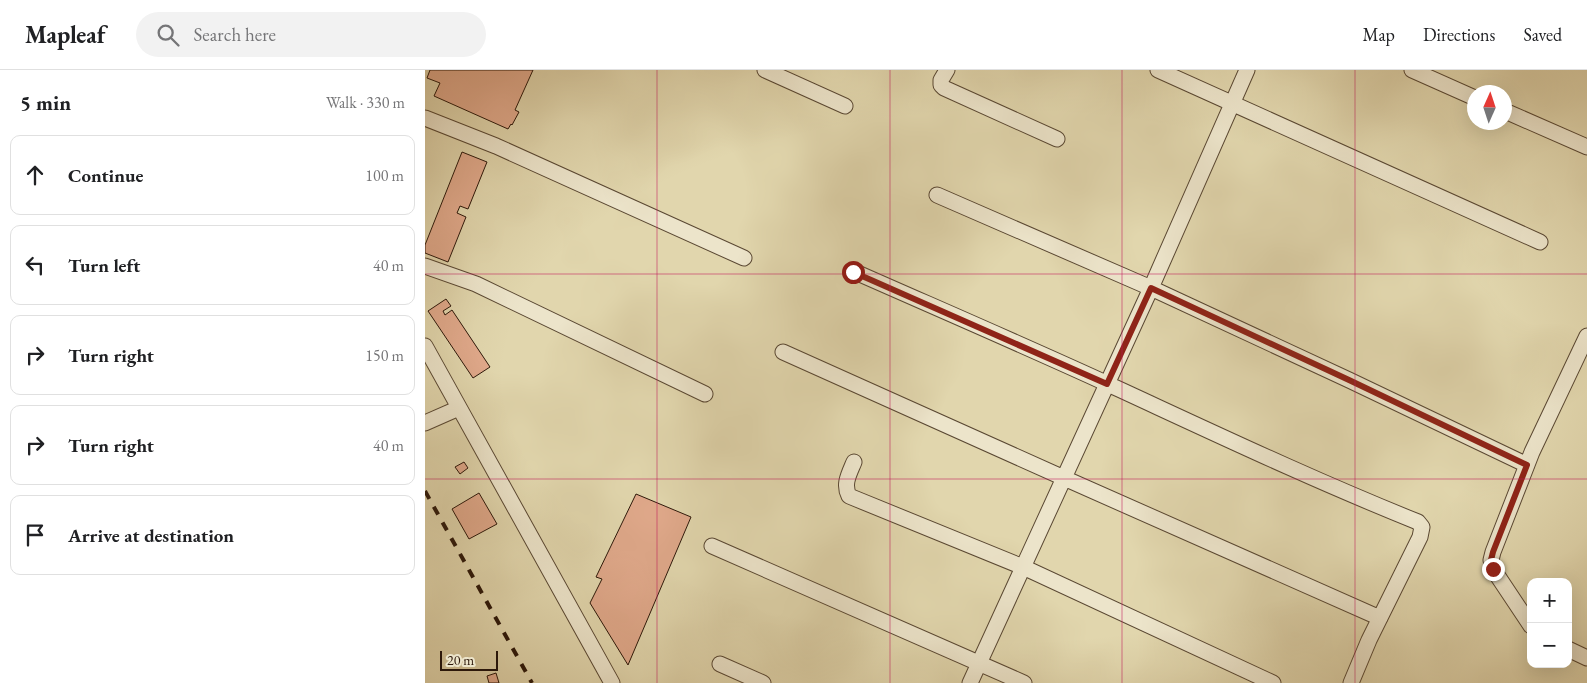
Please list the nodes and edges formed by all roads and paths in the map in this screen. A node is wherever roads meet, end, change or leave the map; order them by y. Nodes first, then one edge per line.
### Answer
1 (765, 70) edge
2 (947, 70) edge
3 (1158, 70) edge
4 (1247, 70) edge
5 (1412, 70) edge
6 (1467, 94) edge
7 (1233, 104) junction
8 (845, 106) dead end
9 (1512, 114) edge
10 (425, 118) edge
11 (1057, 139) dead end
12 (1587, 147) edge
13 (937, 195) dead end
14 (1540, 242) dead end
15 (743, 258) dead end
16 (425, 266) edge
17 (853, 272) dead end
18 (1151, 288) junction
19 (1587, 336) edge
20 (425, 346) edge
21 (783, 352) dead end
22 (1107, 384) junction
23 (705, 394) dead end
24 (459, 408) junction
25 (425, 423) edge
26 (853, 462) dead end
27 (1527, 465) junction
28 (1064, 478) junction
29 (711, 546) dead end
30 (1023, 567) junction
31 (1380, 618) junction
32 (1529, 623) edge
33 (1572, 651) edge
34 (1587, 658) edge
35 (979, 663) junction
36 (720, 664) dead end
37 (612, 683) edge
38 (763, 683) edge
39 (970, 683) edge
40 (1024, 683) edge
41 (1273, 683) edge
42 (1351, 683) edge

1 - 8 street
2 - 11 street
3 - 7 street
4 - 7 street
5 - 6 street
7 - 14 street
7 - 18 street
9 - 12 street
10 - 15 street
13 - 18 street
16 - 23 street
17 - 22 street
18 - 22 street
18 - 27 street
19 - 27 street
20 - 24 street
21 - 28 street
22 - 28 street
22 - 31 street
24 - 25 street
24 - 37 street
26 - 30 street
27 - 32 street
28 - 30 street
28 - 31 street
29 - 35 street
30 - 35 street
30 - 41 street
31 - 42 street
33 - 34 street
35 - 39 street
35 - 40 street
36 - 38 street

